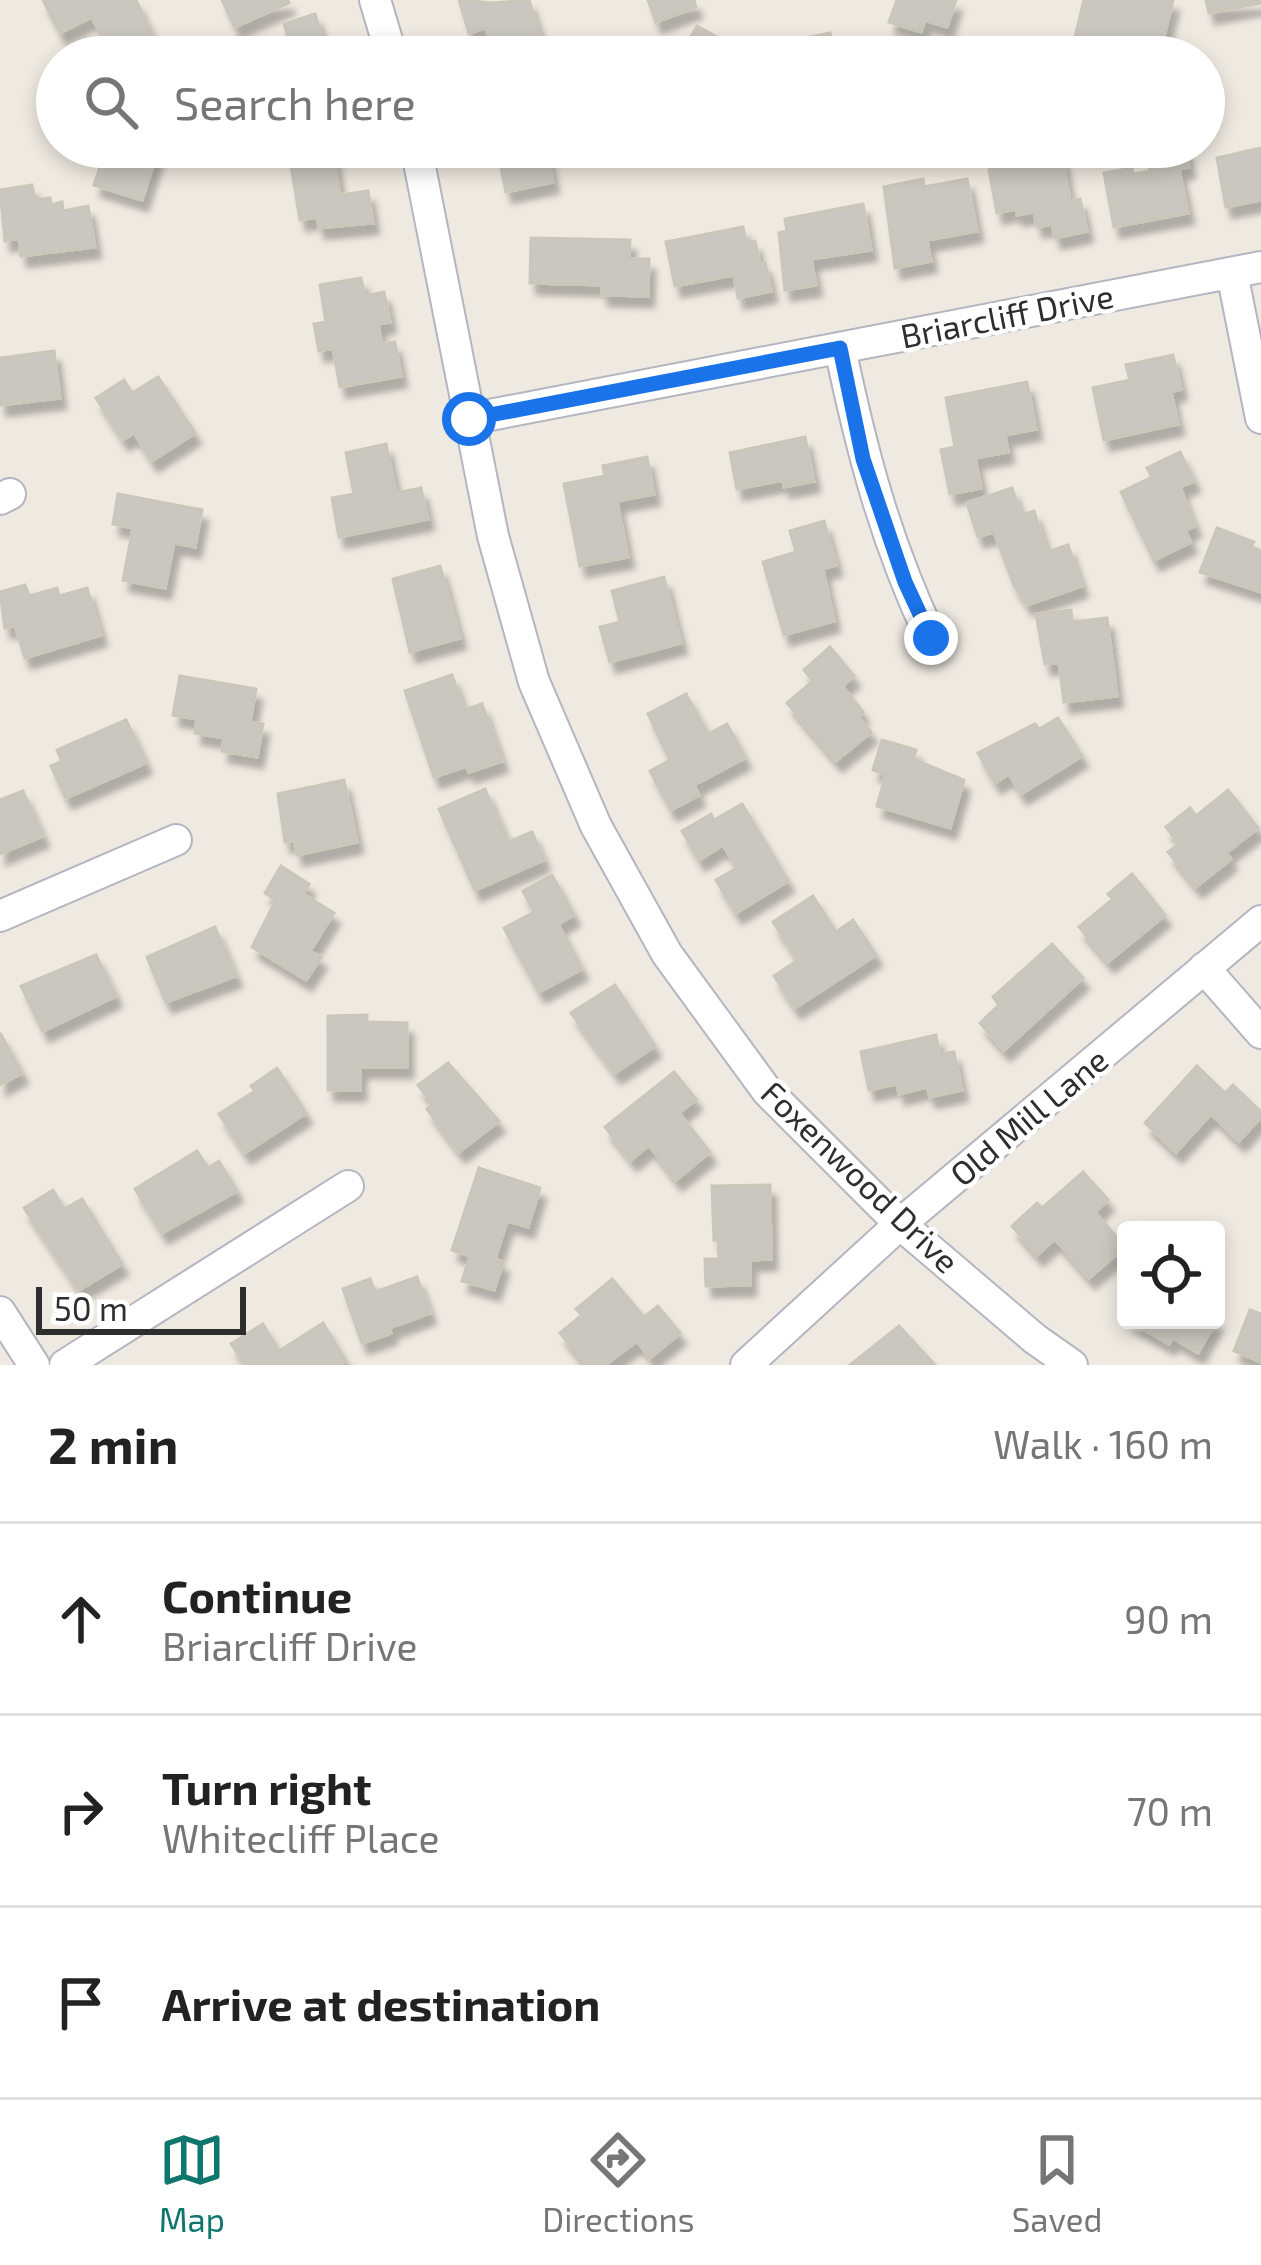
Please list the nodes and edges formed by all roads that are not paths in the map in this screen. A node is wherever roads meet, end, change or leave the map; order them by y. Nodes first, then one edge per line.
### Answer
1 (375, 0) edge
2 (386, 36) edge
3 (420, 168) edge
4 (1247, 270) edge
5 (840, 348) junction
6 (1261, 418) edge
7 (469, 419) junction
8 (931, 638) dead end
9 (176, 840) dead end
10 (0, 916) edge
11 (1261, 921) edge
12 (1204, 968) junction
13 (1261, 1033) edge
14 (348, 1186) dead end
15 (900, 1224) junction
16 (0, 1312) edge
17 (34, 1365) edge
18 (65, 1365) edge
19 (746, 1365) edge
20 (1072, 1365) edge

1 - 2 street
3 - 7 street, Foxenwood Drive
4 - 5 street, Briarcliff Drive
4 - 6 street
5 - 7 street, Briarcliff Drive
5 - 8 street
7 - 15 street, Foxenwood Drive
9 - 10 street
11 - 12 street, Old Mill Lane
12 - 13 street
12 - 15 street, Old Mill Lane
14 - 18 street
15 - 19 street, Old Mill Lane
15 - 20 street, Foxenwood Drive
16 - 17 street

